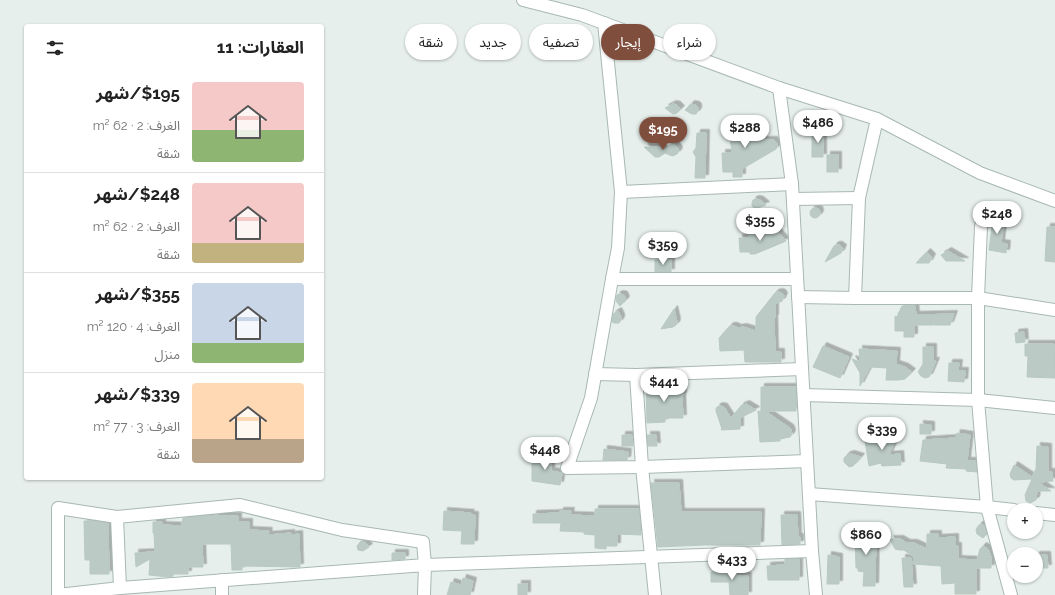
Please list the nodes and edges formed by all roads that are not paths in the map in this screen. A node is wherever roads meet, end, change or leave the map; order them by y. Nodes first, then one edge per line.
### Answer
1 (523, 0) edge
2 (604, 23) junction
3 (779, 88) junction
4 (877, 119) junction
5 (792, 184) junction
6 (621, 192) junction
7 (859, 198) junction
8 (793, 199) junction
9 (1055, 201) edge
10 (981, 226) dead end
11 (797, 278) junction
12 (612, 279) junction
13 (798, 297) junction
14 (856, 298) junction
15 (978, 298) junction
16 (1055, 310) edge
17 (802, 369) junction
18 (595, 374) junction
19 (636, 375) junction
20 (804, 395) junction
21 (978, 400) junction
22 (1055, 408) edge
23 (807, 461) junction
24 (642, 467) junction
25 (809, 494) junction
26 (987, 507) junction
27 (1007, 509) edge
28 (1043, 514) edge
29 (1055, 515) edge
30 (118, 517) junction
31 (812, 551) junction
32 (651, 556) junction
33 (425, 565) junction
34 (222, 580) junction
35 (120, 588) junction
36 (222, 595) edge
37 (424, 595) edge
38 (655, 595) edge
39 (816, 595) edge
40 (1012, 595) edge

1 - 2 street
2 - 3 street
2 - 6 street
3 - 4 street
3 - 5 street
4 - 7 street
4 - 9 street
5 - 6 street
5 - 8 street
6 - 12 street
7 - 8 street
7 - 14 street
8 - 11 street
10 - 15 street
11 - 12 street
11 - 13 street
12 - 18 street
13 - 14 street
13 - 17 street
14 - 15 street
15 - 16 street
15 - 21 street
17 - 19 street
17 - 20 street
18 - 19 street
18 - 24 street
19 - 24 street
20 - 21 street
20 - 23 street
21 - 22 street
21 - 26 street
23 - 24 street
23 - 25 street
24 - 32 street
25 - 26 street
25 - 31 street
26 - 27 street
26 - 40 street
28 - 29 street
30 - 33 street
30 - 35 street
30 - 35 street
31 - 32 street
31 - 39 street
32 - 33 street
32 - 38 street
33 - 34 street
33 - 37 street
34 - 35 street
34 - 36 street

